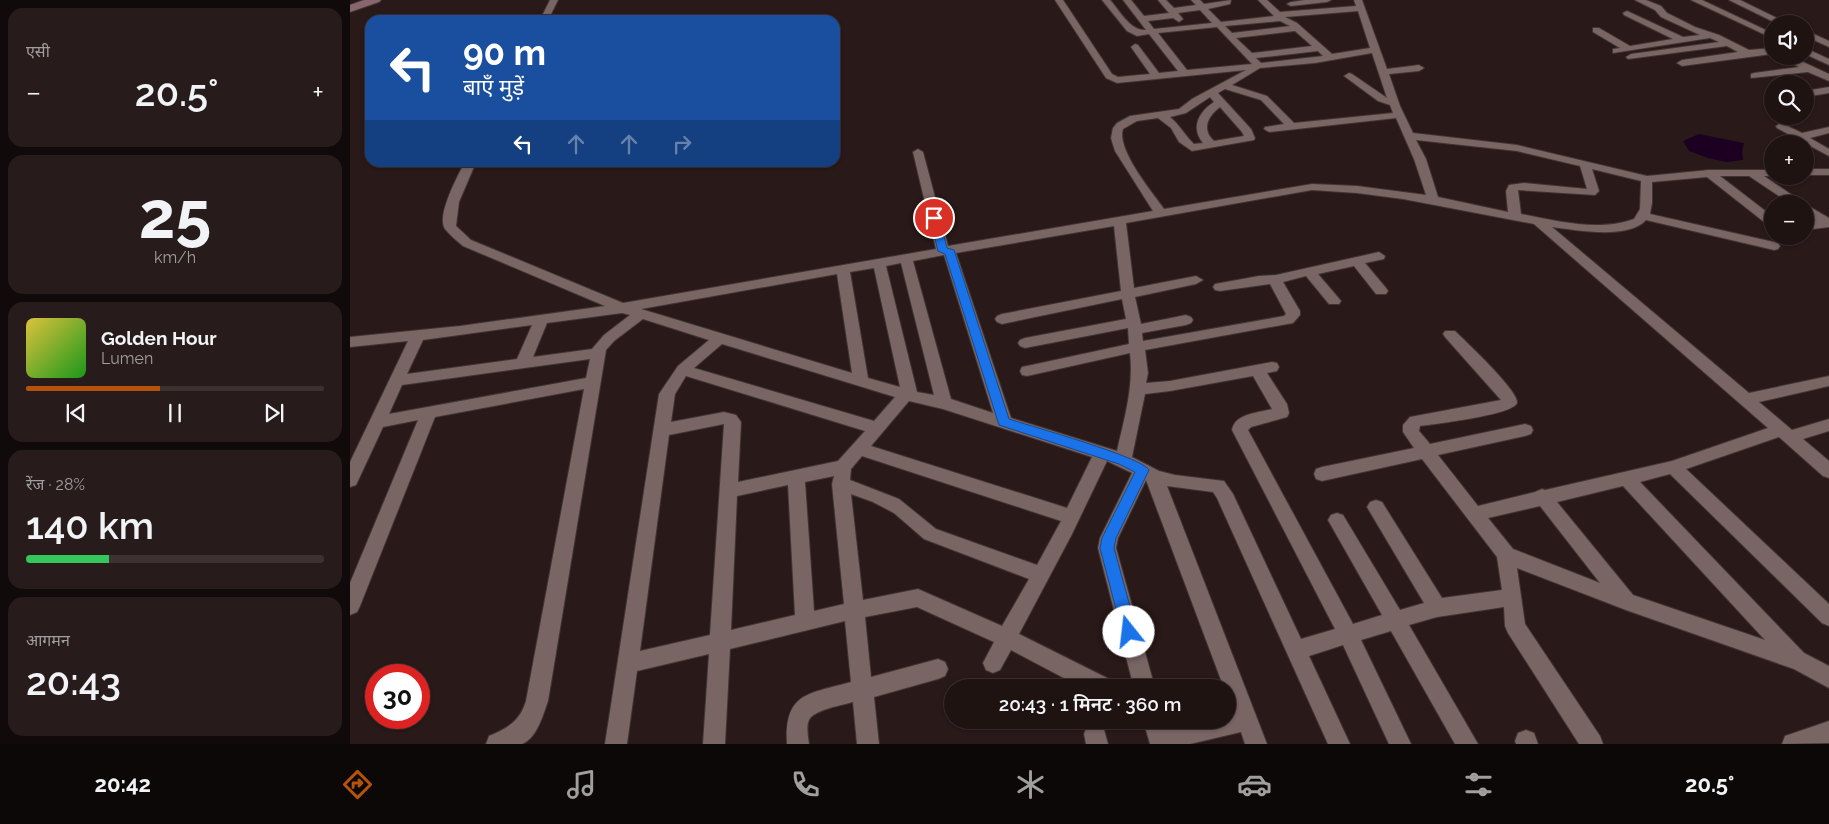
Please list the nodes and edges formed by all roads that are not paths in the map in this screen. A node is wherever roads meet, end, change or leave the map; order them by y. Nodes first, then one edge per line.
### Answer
1 (376, 0) edge
2 (554, 0) edge
3 (1059, 0) edge
4 (1106, 0) edge
5 (1127, 0) edge
6 (1162, 0) edge
7 (1195, 0) edge
8 (1228, 0) edge
9 (1262, 0) edge
10 (1327, 0) edge
11 (1464, 0) edge
12 (1470, 0) edge
13 (1639, 0) edge
14 (1694, 0) edge
15 (1733, 0) edge
16 (1294, 2) edge
17 (1359, 4) edge
18 (1283, 5) dead end
19 (1202, 7) junction
20 (350, 9) edge
21 (1174, 13) junction
22 (1627, 13) dead end
23 (546, 15) edge
24 (1766, 15) edge
25 (1279, 16) junction
26 (1142, 19) junction
27 (1219, 24) junction
28 (1187, 28) junction
29 (1297, 28) junction
30 (1596, 30) dead end
31 (1152, 32) junction
32 (1764, 32) edge
33 (1229, 36) junction
34 (1711, 36) junction
35 (1814, 37) edge
36 (1682, 40) junction
37 (1729, 43) junction
38 (1829, 44) edge
39 (1135, 47) dead end
40 (1319, 48) junction
41 (1375, 50) junction
42 (1616, 51) dead end
43 (1764, 51) edge
44 (1748, 52) junction
45 (1630, 53) junction
46 (1814, 55) edge
47 (1251, 56) junction
48 (1330, 57) junction
49 (1829, 62) edge
50 (1682, 63) dead end
51 (1258, 65) junction
52 (1801, 65) edge
53 (1419, 68) dead end
54 (1809, 69) junction
55 (1383, 72) junction
56 (1184, 73) junction
57 (1349, 76) dead end
58 (1754, 76) dead end
59 (1157, 77) junction
60 (1829, 78) edge
61 (1226, 86) junction
62 (1829, 90) edge
63 (1814, 92) edge
64 (1212, 93) junction
65 (1221, 102) junction
66 (1394, 103) junction
67 (1399, 114) junction
68 (1161, 116) junction
69 (1290, 126) junction
70 (1781, 126) dead end
71 (1269, 129) dead end
72 (1829, 130) edge
73 (1797, 135) edge
74 (1804, 135) edge
75 (1409, 136) junction
76 (1814, 144) edge
77 (1212, 145) junction
78 (1827, 151) edge
79 (918, 152) dead end
80 (1585, 165) junction
81 (469, 167) edge
82 (1814, 172) edge
83 (1829, 172) edge
84 (1751, 173) junction
85 (1764, 173) edge
86 (1709, 174) junction
87 (1647, 179) junction
88 (1785, 195) edge
89 (1433, 200) junction
90 (1162, 214) junction
91 (1814, 214) edge
92 (1515, 216) junction
93 (1643, 216) junction
94 (1764, 216) edge
95 (1119, 220) junction
96 (1537, 220) junction
97 (1828, 223) edge
98 (1814, 225) edge
99 (1774, 246) dead end
100 (946, 251) junction
101 (1379, 256) dead end
102 (906, 258) junction
103 (1357, 261) junction
104 (879, 263) junction
105 (843, 269) junction
106 (1310, 270) junction
107 (1276, 279) junction
108 (1196, 280) dead end
109 (1220, 287) dead end
110 (1381, 291) dead end
111 (1128, 295) junction
112 (1334, 301) dead end
113 (622, 308) junction
114 (641, 314) junction
115 (1002, 319) dead end
116 (1186, 320) dead end
117 (541, 321) junction
118 (1135, 326) junction
119 (1450, 334) dead end
120 (418, 335) junction
121 (720, 338) junction
122 (350, 342) edge
123 (1025, 343) dead end
124 (1137, 347) junction
125 (598, 353) junction
126 (522, 364) junction
127 (684, 370) junction
128 (1027, 371) dead end
129 (395, 381) junction
130 (861, 381) junction
131 (1826, 381) dead end
132 (592, 382) junction
133 (1138, 389) junction
134 (908, 395) junction
135 (1745, 400) junction
136 (944, 403) junction
137 (429, 412) junction
138 (376, 422) junction
139 (1004, 422) junction
140 (1829, 426) edge
141 (877, 428) junction
142 (663, 430) junction
143 (1525, 430) dead end
144 (1785, 434) junction
145 (859, 449) junction
146 (1428, 452) junction
147 (1102, 454) junction
148 (1123, 460) junction
149 (1673, 467) junction
150 (1829, 471) edge
151 (1148, 473) junction
152 (1322, 474) dead end
153 (842, 476) junction
154 (796, 477) junction
155 (1626, 478) junction
156 (350, 480) edge
157 (727, 491) junction
158 (1542, 496) junction
159 (1376, 507) dead end
160 (1474, 514) junction
161 (1072, 517) junction
162 (1337, 520) dead end
163 (1506, 555) junction
164 (1041, 575) junction
165 (1513, 597) junction
166 (1626, 601) junction
167 (350, 606) edge
168 (1437, 608) junction
169 (854, 610) junction
170 (1829, 617) edge
171 (1395, 620) junction
172 (805, 622) junction
173 (1348, 634) junction
174 (1007, 638) junction
175 (719, 644) junction
176 (1296, 650) junction
177 (1798, 661) junction
178 (992, 663) dead end
179 (627, 664) junction
180 (938, 669) dead end
181 (1829, 678) edge
182 (1088, 679) edge
183 (1143, 679) edge
184 (863, 689) junction
185 (1246, 720) junction
186 (1829, 732) edge
187 (1158, 735) edge
188 (497, 744) edge
189 (616, 744) edge
190 (714, 744) edge
191 (798, 744) edge
192 (868, 744) edge
193 (1256, 744) edge
194 (1339, 744) edge
195 (1400, 744) edge
196 (1467, 744) edge
197 (1592, 744) edge
198 (1793, 744) edge

1 - 20 main road
2 - 23 street
3 - 59 street
4 - 31 street
5 - 26 street
6 - 21 street
7 - 19 street
8 - 19 street
9 - 25 street
10 - 16 street
11 - 12 street
13 - 34 street
14 - 32 street
15 - 24 street
16 - 18 street
17 - 25 street
17 - 41 street
19 - 21 street
19 - 27 street
21 - 26 street
21 - 28 street
22 - 36 street
25 - 27 street
25 - 29 street
26 - 31 street
27 - 28 street
27 - 33 street
28 - 31 street
29 - 33 street
29 - 40 street
30 - 45 street
31 - 56 street
33 - 47 street
34 - 36 street
34 - 37 street
35 - 38 street
36 - 45 street
37 - 44 street
37 - 45 street
39 - 59 street
40 - 47 street
40 - 48 street
41 - 48 street
41 - 55 street
42 - 45 street
43 - 44 street
44 - 50 street
46 - 49 street
47 - 51 street
48 - 51 street
51 - 56 street
51 - 61 street
52 - 54 street
53 - 55 street
54 - 58 street
54 - 60 street
55 - 66 street
56 - 59 street
57 - 66 street
61 - 64 street
61 - 69 street
62 - 63 street
64 - 65 street
64 - 68 street
65 - 77 street
65 - 77 street
66 - 67 street
67 - 69 street
67 - 75 street
68 - 77 street
68 - 90 street
69 - 71 street
70 - 73 street
72 - 74 street
75 - 80 street
75 - 89 street
76 - 78 street
79 - 100 street
80 - 87 street
80 - 92 street
81 - 113 street
82 - 83 street
84 - 85 street
84 - 86 street
84 - 88 street
86 - 87 street
86 - 94 street
87 - 93 street
89 - 90 street
89 - 92 street
90 - 95 street
91 - 97 street
92 - 96 street
93 - 96 street
93 - 99 street
95 - 100 street
95 - 111 street
96 - 135 street
97 - 98 street
100 - 102 street
100 - 139 street
101 - 103 street
102 - 104 street
102 - 136 street
103 - 106 street
103 - 110 street
104 - 105 street
104 - 134 street
105 - 113 street
105 - 130 street
106 - 107 street
106 - 112 street
107 - 109 street
107 - 124 street
108 - 111 street
111 - 115 street
111 - 118 street
113 - 114 street
113 - 117 street
114 - 121 street
114 - 125 street
116 - 118 street
117 - 120 street
117 - 126 street
118 - 123 street
118 - 124 street
119 - 146 street
120 - 122 street
120 - 129 street
121 - 127 street
121 - 130 street
124 - 128 street
124 - 133 street
125 - 126 street
125 - 132 street
126 - 129 street
127 - 141 street
127 - 142 street
129 - 138 street
130 - 134 street
131 - 135 street
132 - 137 street
132 - 188 street
133 - 148 street
133 - 173 street
134 - 136 street
134 - 141 street
135 - 144 street
136 - 139 street
137 - 138 street
137 - 167 street
138 - 156 street
139 - 147 street
140 - 144 street
141 - 145 street
142 - 157 street
142 - 179 street
143 - 146 street
144 - 149 street
144 - 150 street
145 - 153 street
145 - 161 street
146 - 152 street
146 - 160 street
147 - 148 street
147 - 161 street
148 - 151 street
149 - 155 street
149 - 170 street
151 - 176 street
151 - 183 street
151 - 185 street
153 - 154 street
153 - 164 street
153 - 169 street
154 - 157 street
154 - 172 street
155 - 158 street
155 - 177 street
157 - 175 street
158 - 160 street
158 - 166 street
159 - 168 street
160 - 163 street
161 - 164 street
162 - 171 street
163 - 165 street
163 - 166 street
164 - 174 street
165 - 168 street
165 - 197 street
166 - 177 street
168 - 171 street
169 - 172 street
169 - 174 street
169 - 184 street
171 - 173 street
171 - 196 street
172 - 175 street
173 - 176 street
173 - 195 street
174 - 178 street
174 - 182 street
175 - 179 street
175 - 190 street
176 - 194 street
177 - 181 street
179 - 189 street
180 - 184 street
184 - 191 street
184 - 192 street
185 - 187 street
185 - 193 street
186 - 198 street

